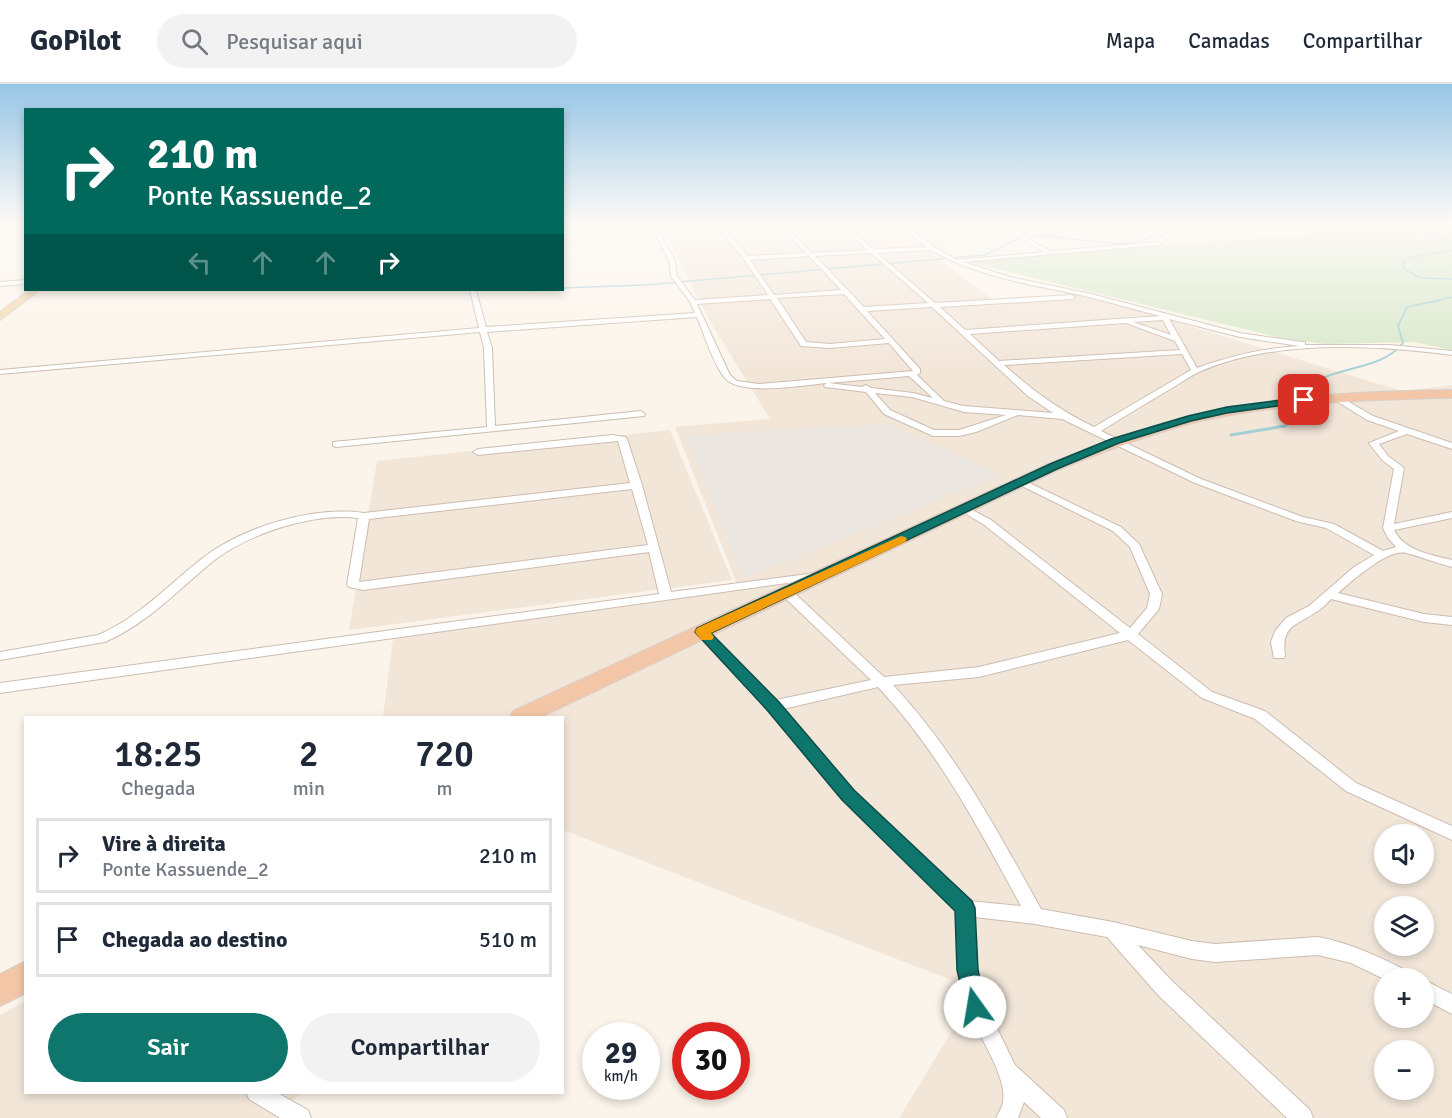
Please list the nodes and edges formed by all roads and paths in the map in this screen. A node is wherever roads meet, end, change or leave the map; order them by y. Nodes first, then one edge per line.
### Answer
1 (674, 273) edge
2 (757, 273) edge
3 (827, 273) edge
4 (896, 273) edge
5 (995, 273) edge
6 (24, 282) edge
7 (0, 284) edge
8 (34, 291) edge
9 (473, 291) edge
10 (846, 292) junction
11 (1091, 296) junction
12 (774, 297) junction
13 (693, 302) junction
14 (934, 305) junction
15 (862, 309) junction
16 (699, 315) junction
17 (1165, 316) junction
18 (0, 317) edge
19 (1122, 321) junction
20 (485, 329) junction
21 (964, 332) junction
22 (1177, 339) junction
23 (891, 341) junction
24 (1318, 347) junction
25 (1184, 352) junction
26 (1452, 353) edge
27 (996, 363) junction
28 (1195, 371) junction
29 (0, 372) edge
30 (912, 375) junction
31 (859, 379) junction
32 (821, 382) junction
33 (869, 390) junction
34 (1452, 394) edge
35 (1334, 397) junction
36 (945, 404) junction
37 (1022, 413) junction
38 (641, 414) dead end
39 (1064, 416) junction
40 (491, 429) junction
41 (1094, 431) junction
42 (1406, 431) junction
43 (1115, 441) junction
44 (336, 444) dead end
45 (1452, 446) edge
46 (478, 452) dead end
47 (1021, 482) junction
48 (637, 485) junction
49 (965, 508) junction
50 (1452, 515) edge
51 (364, 516) junction
52 (1388, 528) junction
53 (654, 548) junction
54 (1404, 548) junction
55 (1382, 555) junction
56 (1452, 564) edge
57 (829, 574) junction
58 (787, 593) junction
59 (1330, 595) junction
60 (666, 597) junction
61 (1452, 621) edge
62 (702, 632) junction
63 (1131, 635) junction
64 (1279, 655) dead end
65 (0, 656) edge
66 (881, 682) junction
67 (0, 688) edge
68 (773, 706) junction
69 (524, 716) edge
70 (1452, 833) edge
71 (965, 908) junction
72 (1035, 916) junction
73 (1113, 930) junction
74 (1382, 968) edge
75 (24, 977) edge
76 (0, 991) edge
77 (1434, 994) edge
78 (1452, 1004) edge
79 (1008, 1072) junction
80 (259, 1094) edge
81 (300, 1118) edge
82 (1007, 1118) edge
83 (1056, 1118) edge
84 (1302, 1118) edge

1 - 13 street
2 - 12 street
3 - 10 street
4 - 14 street
5 - 11 street
6 - 7 street
8 - 18 main road
9 - 20 street
10 - 12 street
10 - 15 street
11 - 14 street
11 - 17 street
12 - 13 street
12 - 23 street
13 - 16 street
14 - 15 street
14 - 21 street
15 - 23 street
16 - 20 street
16 - 32 street
17 - 19 street
17 - 22 street
17 - 24 street
19 - 21 street
19 - 22 street
20 - 29 street
20 - 40 street
21 - 27 street
22 - 25 street
23 - 30 street
24 - 26 street
24 - 28 street
25 - 27 street
25 - 28 street
27 - 39 street
28 - 41 street
30 - 31 street
30 - 36 street
31 - 32 street
31 - 33 street
32 - 33 street
33 - 36 street
33 - 37 street
34 - 35 highway
35 - 42 street
35 - 43 highway
36 - 37 street
37 - 39 street
38 - 40 street
39 - 41 street
40 - 44 street
41 - 43 street
42 - 45 street
42 - 52 street
43 - 47 highway
43 - 55 street
46 - 48 street
47 - 49 highway
47 - 63 street
48 - 51 street
48 - 53 street
49 - 57 highway
49 - 63 street
50 - 52 street
51 - 53 street
51 - 65 street
52 - 54 street
53 - 60 street
54 - 55 street
54 - 56 street
55 - 59 street
57 - 58 highway
57 - 60 street
58 - 62 highway
58 - 66 street
59 - 61 street
59 - 64 street
60 - 67 street
62 - 68 street
62 - 69 highway
63 - 66 street
63 - 70 street
66 - 68 street
66 - 72 street
68 - 71 street
71 - 72 street
71 - 79 street
72 - 73 street
73 - 74 street
73 - 84 street
75 - 76 highway
77 - 78 street
79 - 82 street
79 - 83 street
80 - 81 street

